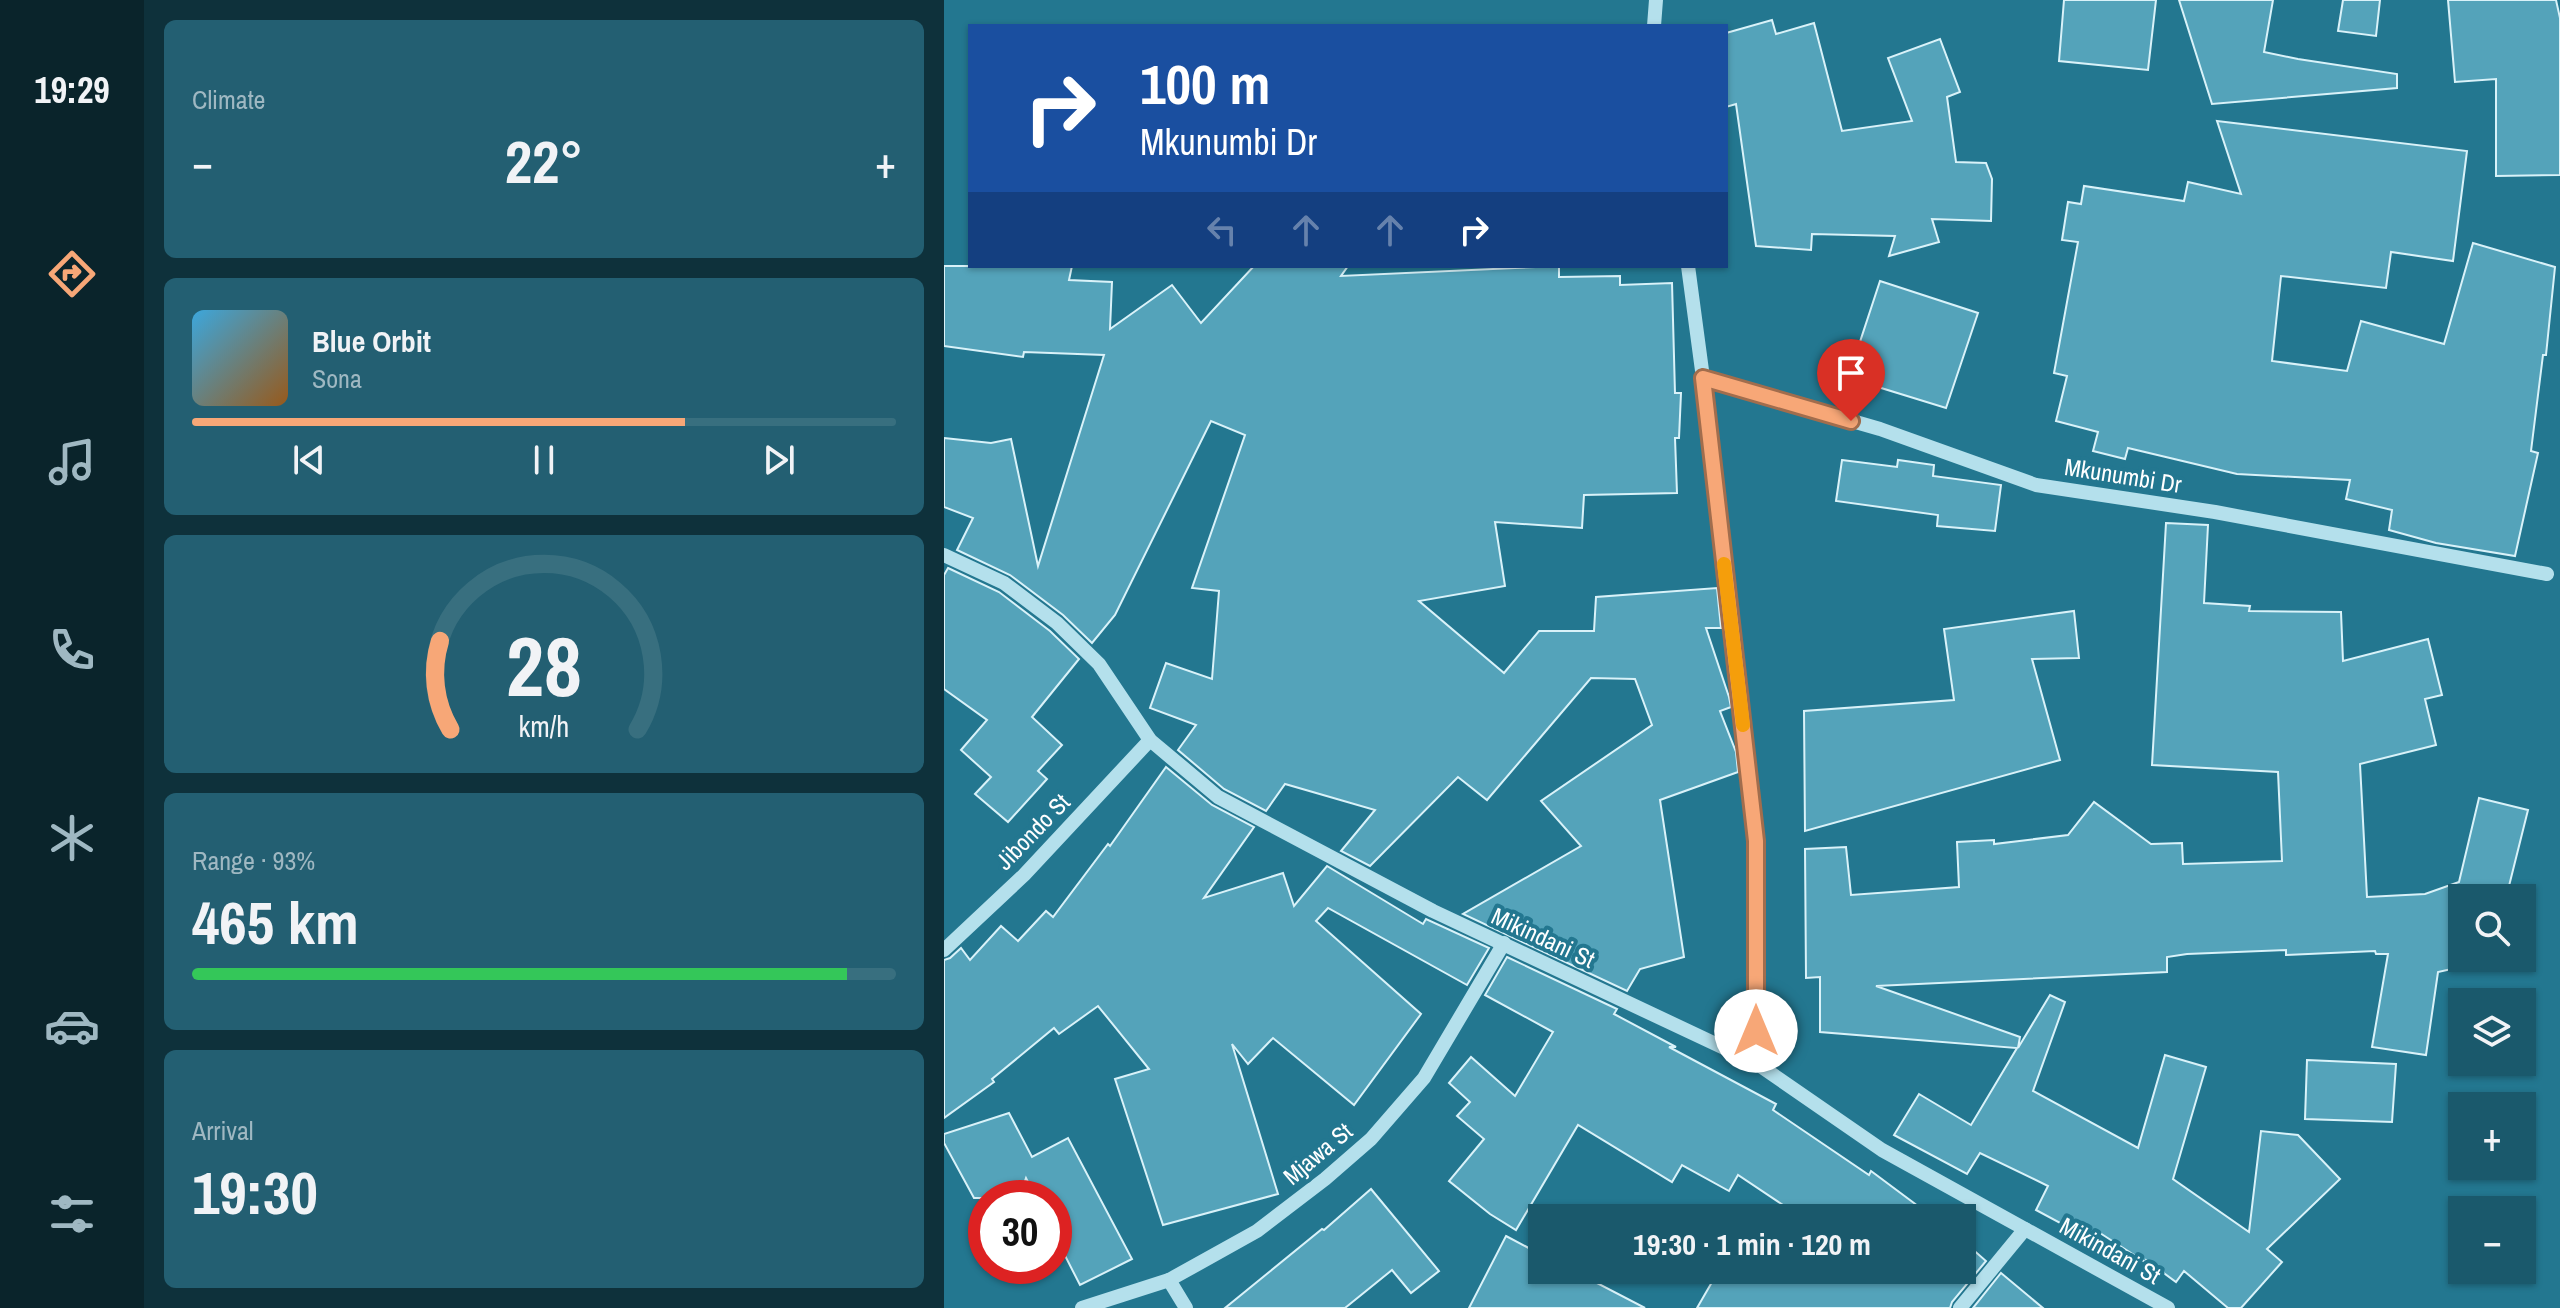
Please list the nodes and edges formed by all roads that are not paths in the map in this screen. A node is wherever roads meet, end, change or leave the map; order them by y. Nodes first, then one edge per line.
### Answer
1 (1656, 0) edge
2 (1654, 24) edge
3 (1688, 268) edge
4 (1703, 378) junction
5 (944, 555) edge
6 (2547, 574) dead end
7 (1150, 740) junction
8 (1504, 943) junction
9 (944, 950) edge
10 (1756, 1063) junction
11 (2025, 1229) junction
12 (1169, 1280) junction
13 (1082, 1308) edge
14 (1186, 1308) edge
15 (1960, 1308) edge
16 (2168, 1308) edge

1 - 2 street
3 - 4 street
4 - 6 street, Mkunumbi Dr
4 - 10 street
5 - 7 street, Mikindani St
7 - 8 street, Mikindani St
7 - 9 street, Jibondo St
8 - 10 street, Mikindani St
8 - 12 street, Mjawa St
10 - 11 street, Mikindani St
11 - 15 street
11 - 16 street, Mikindani St
12 - 13 street, Mjawa St
12 - 14 street

